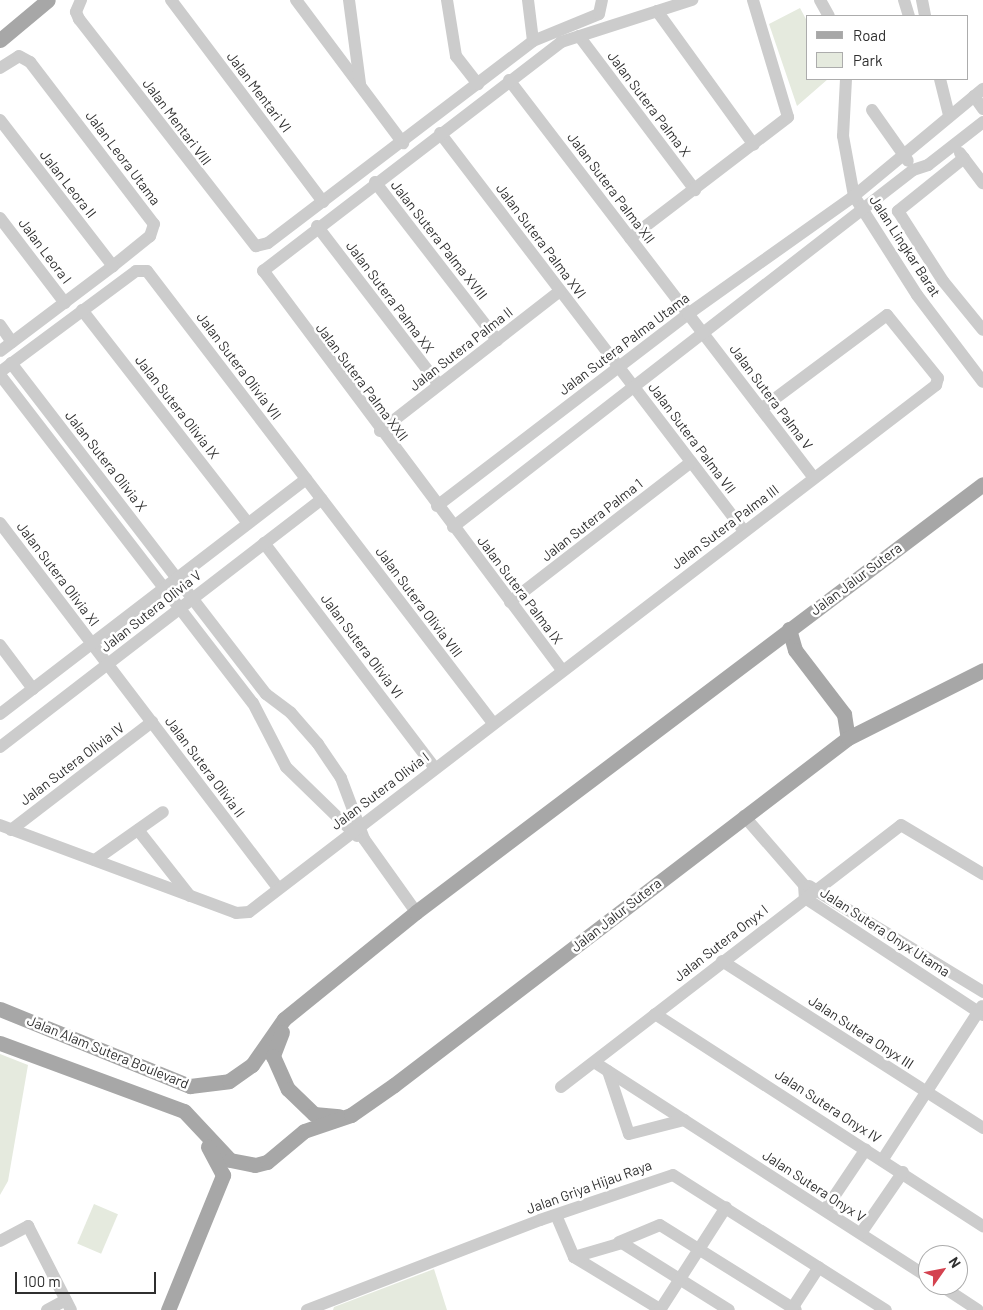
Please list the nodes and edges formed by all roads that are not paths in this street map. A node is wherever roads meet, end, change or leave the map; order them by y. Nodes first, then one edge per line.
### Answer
1 (48, 0) edge
2 (81, 0) edge
3 (296, 0) edge
4 (349, 0) edge
5 (447, 0) edge
6 (528, 0) edge
7 (692, 0) edge
8 (753, 0) edge
9 (820, 0) edge
10 (904, 0) edge
11 (922, 0) edge
12 (178, 2) edge
13 (603, 3) edge
14 (672, 6) junction
15 (657, 11) junction
16 (828, 15) edge
17 (909, 15) edge
18 (925, 15) edge
19 (674, 32) junction
20 (579, 36) junction
21 (0, 40) edge
22 (533, 41) junction
23 (0, 68) edge
24 (510, 80) junction
25 (846, 80) edge
26 (940, 80) edge
27 (478, 84) junction
28 (361, 87) junction
29 (978, 93) edge
30 (983, 109) edge
31 (872, 110) dead end
32 (949, 116) junction
33 (0, 120) edge
34 (983, 122) edge
35 (440, 133) junction
36 (402, 143) junction
37 (954, 144) junction
38 (754, 145) junction
39 (905, 155) junction
40 (964, 158) junction
41 (914, 170) junction
42 (375, 182) junction
43 (983, 183) edge
44 (695, 190) junction
45 (854, 196) junction
46 (323, 202) junction
47 (862, 209) junction
48 (0, 218) edge
49 (317, 226) junction
50 (630, 238) junction
51 (113, 266) junction
52 (560, 291) junction
53 (65, 303) junction
54 (82, 310) junction
55 (688, 314) junction
56 (0, 325) edge
57 (983, 330) edge
58 (704, 334) junction
59 (497, 340) junction
60 (12, 342) junction
61 (0, 351) edge
62 (11, 363) junction
63 (619, 367) junction
64 (0, 373) edge
65 (983, 382) edge
66 (439, 385) junction
67 (634, 387) junction
68 (761, 409) junction
69 (380, 431) junction
70 (692, 462) junction
71 (814, 478) junction
72 (306, 479) junction
73 (983, 484) edge
74 (322, 498) junction
75 (437, 506) junction
76 (0, 522) edge
77 (248, 523) junction
78 (453, 527) junction
79 (744, 531) junction
80 (264, 543) junction
81 (176, 578) junction
82 (164, 588) junction
83 (192, 598) junction
84 (510, 602) junction
85 (180, 608) junction
86 (789, 629) junction
87 (773, 642) junction
88 (92, 643) junction
89 (0, 645) edge
90 (795, 650) junction
91 (108, 664) junction
92 (562, 670) junction
93 (983, 670) edge
94 (33, 688) junction
95 (266, 694) junction
96 (529, 696) joint
97 (254, 703) junction
98 (0, 714) edge
99 (844, 714) junction
100 (152, 722) junction
101 (874, 722) junction
102 (493, 723) junction
103 (848, 738) junction
104 (0, 747) edge
105 (435, 768) junction
106 (162, 812) dead end
107 (744, 816) junction
108 (362, 823) junction
109 (6, 828) edge
110 (138, 830) junction
111 (349, 833) junction
112 (364, 839) junction
113 (95, 860) junction
114 (983, 874) edge
115 (278, 888) junction
116 (808, 890) junction
117 (190, 896) junction
118 (416, 912) junction
119 (722, 961) junction
120 (983, 992) edge
121 (317, 994) junction
122 (302, 1004) joint
123 (0, 1009) edge
124 (981, 1010) edge
125 (655, 1014) junction
126 (0, 1043) edge
127 (594, 1062) junction
128 (608, 1071) junction
129 (561, 1087) dead end
130 (926, 1092) junction
131 (351, 1115) junction
132 (196, 1119) junction
133 (684, 1120) junction
134 (983, 1128) edge
135 (866, 1149) junction
136 (883, 1159) junction
137 (255, 1165) junction
138 (903, 1172) junction
139 (216, 1198) junction
140 (726, 1208) junction
141 (825, 1210) junction
142 (556, 1215) junction
143 (983, 1226) edge
144 (861, 1233) junction
145 (0, 1242) edge
146 (620, 1242) junction
147 (700, 1248) junction
148 (574, 1257) junction
149 (819, 1268) junction
150 (918, 1270) edge
151 (680, 1279) junction
152 (955, 1295) edge
153 (68, 1305) edge
154 (793, 1309) edge
155 (47, 1310) edge
156 (168, 1310) edge
157 (308, 1310) edge
158 (660, 1310) edge
159 (729, 1310) edge
160 (886, 1310) edge
161 (978, 1310) edge

1 - 21 main road
2 - 46 street, Jalan Mentari VIII
3 - 28 street
4 - 28 street
5 - 27 street
6 - 22 street
7 - 14 street
8 - 38 street
9 - 16 street
10 - 17 street
11 - 18 street
12 - 46 street, Jalan Mentari VI
13 - 22 street
14 - 15 street
14 - 19 street
15 - 19 street
15 - 20 street
19 - 38 street
20 - 24 street
20 - 44 street, Jalan Sutera Palma X
22 - 27 street
23 - 51 street, Jalan Leora Utama
24 - 35 street
24 - 50 street, Jalan Sutera Palma XII
25 - 45 street, Jalan Lingkar Barat
26 - 32 street
27 - 36 street
28 - 36 street
29 - 30 street
29 - 32 street, Jalan Sutera Palma Utama
31 - 39 street
32 - 39 street, Jalan Sutera Palma Utama
33 - 51 street, Jalan Leora II
34 - 37 street
35 - 42 street
35 - 52 street, Jalan Sutera Palma XVI
36 - 46 street
37 - 40 street
37 - 41 street
38 - 44 street
39 - 41 street
39 - 45 street, Jalan Sutera Palma Utama
40 - 43 street
40 - 57 street
41 - 47 street
42 - 49 street
42 - 59 street, Jalan Sutera Palma XVIII
44 - 50 street
45 - 47 street, Jalan Lingkar Barat
45 - 55 street, Jalan Sutera Palma Utama
47 - 58 street
47 - 65 street, Jalan Lingkar Barat
48 - 53 street, Jalan Leora I
49 - 66 street, Jalan Sutera Palma XX
49 - 69 street, Jalan Sutera Palma XXII
50 - 55 street, Jalan Sutera Palma XII
51 - 53 street, Jalan Leora Utama
52 - 59 street, Jalan Sutera Palma II
52 - 63 street, Jalan Sutera Palma XVI
53 - 60 street, Jalan Leora Utama
54 - 62 street
54 - 72 street, Jalan Sutera Olivia VII
54 - 77 street, Jalan Sutera Olivia IX
55 - 58 street, Jalan Sutera Palma XII
55 - 63 street, Jalan Sutera Palma Utama
56 - 60 street
58 - 67 street
58 - 68 street, Jalan Sutera Palma V
59 - 66 street, Jalan Sutera Palma II
60 - 61 street, Jalan Leora Utama
62 - 64 street
62 - 81 street, Jalan Sutera Olivia X
63 - 67 street, Jalan Sutera Palma XVI
63 - 75 street, Jalan Sutera Palma Utama
64 - 82 street
66 - 69 street, Jalan Sutera Palma II
67 - 70 street, Jalan Sutera Palma VII
67 - 78 street
68 - 71 street, Jalan Sutera Palma V
68 - 71 street, Jalan Sutera Palma III
69 - 75 street, Jalan Sutera Palma XXII
70 - 79 street, Jalan Sutera Palma VII
70 - 84 street, Jalan Sutera Palma 1
71 - 79 street, Jalan Sutera Palma III
72 - 74 street, Jalan Sutera Olivia VII
72 - 77 street, Jalan Sutera Olivia V
73 - 86 main road, Jalan Jalur Sutera
74 - 80 street, Jalan Sutera Olivia V
74 - 102 street, Jalan Sutera Olivia VIII
75 - 78 street, Jalan Sutera Palma XXII
76 - 88 street, Jalan Sutera Olivia XI
77 - 81 street, Jalan Sutera Olivia V
78 - 84 street, Jalan Sutera Palma IX
79 - 92 street, Jalan Sutera Palma III
80 - 83 street, Jalan Sutera Olivia V
80 - 105 street, Jalan Sutera Olivia VI
81 - 82 street, Jalan Sutera Olivia V
81 - 83 street, Jalan Sutera Olivia X
82 - 85 street
82 - 88 street, Jalan Sutera Olivia V
83 - 85 street, Jalan Sutera Olivia V
83 - 95 street, Jalan Sutera Olivia X
84 - 92 street, Jalan Sutera Palma IX
85 - 91 street, Jalan Sutera Olivia V
85 - 97 street
86 - 87 main road, Jalan Jalur Sutera
86 - 90 main road
87 - 90 main road
87 - 118 main road, Jalan Jalur Sutera
88 - 91 street, Jalan Sutera Olivia XI
88 - 94 street, Jalan Sutera Olivia V
89 - 94 street
90 - 99 main road
91 - 100 street, Jalan Sutera Olivia II
91 - 104 street, Jalan Sutera Olivia V
92 - 96 street, Jalan Sutera Palma III
93 - 101 main road, Jalan Jalur Sutera
94 - 98 street, Jalan Sutera Olivia V
95 - 97 street
95 - 108 street, Jalan Sutera Olivia X
96 - 102 street, Jalan Sutera Olivia I
97 - 111 street
99 - 101 main road
99 - 103 main road
100 - 109 street, Jalan Sutera Olivia IV
100 - 115 street, Jalan Sutera Olivia II
101 - 103 main road, Jalan Jalur Sutera
102 - 105 street, Jalan Sutera Olivia I
103 - 107 main road, Jalan Jalur Sutera
105 - 108 street, Jalan Sutera Olivia I
106 - 110 street
107 - 116 street
107 - 131 main road, Jalan Jalur Sutera
108 - 111 street, Jalan Sutera Olivia I
108 - 112 street, Jalan Sutera Olivia X
109 - 113 street
110 - 113 street
110 - 117 street
111 - 112 street
111 - 115 street, Jalan Sutera Olivia I
112 - 118 street
113 - 117 street
114 - 116 street, Jalan Sutera Onyx I
115 - 117 street, Jalan Sutera Olivia I
116 - 119 street, Jalan Sutera Onyx I
116 - 120 street, Jalan Sutera Onyx Utama
116 - 124 street, Jalan Sutera Onyx Utama
118 - 121 main road, Jalan Jalur Sutera
119 - 125 street, Jalan Sutera Onyx I
119 - 130 street, Jalan Sutera Onyx III
121 - 122 main road, Jalan Jalur Sutera
121 - 131 main road
122 - 123 main road, Jalan Alam Sutera Boulevard
124 - 130 street
125 - 127 street, Jalan Sutera Onyx I
125 - 135 street, Jalan Sutera Onyx IV
126 - 132 main road, Jalan Alam Sutera Boulevard
127 - 128 street, Jalan Sutera Onyx V
127 - 129 street, Jalan Sutera Onyx I
128 - 133 street, Jalan Sutera Onyx V
128 - 133 street
130 - 134 street, Jalan Sutera Onyx III
130 - 136 street
131 - 137 main road, Jalan Jalur Sutera
132 - 137 main road
132 - 139 main road, Jalan Jalur Sutera
133 - 141 street, Jalan Sutera Onyx V
135 - 136 street, Jalan Sutera Onyx IV
135 - 141 street
136 - 138 street, Jalan Sutera Onyx IV
137 - 139 main road, Jalan Jalur Sutera
138 - 143 street, Jalan Sutera Onyx IV
138 - 144 street
139 - 156 main road, Jalan Jalur Sutera
140 - 142 street, Jalan Griya Hijau Raya
140 - 147 street
140 - 149 street, Jalan Griya Hijau Raya
141 - 144 street, Jalan Sutera Onyx V
142 - 148 street
142 - 157 street, Jalan Griya Hijau Raya
144 - 150 street, Jalan Sutera Onyx V
145 - 153 street
146 - 147 street
146 - 148 street
146 - 151 street
147 - 151 street
147 - 154 street
148 - 158 street
149 - 154 street
149 - 160 street, Jalan Griya Hijau Raya
151 - 158 street
151 - 159 street
152 - 161 street
153 - 155 street

